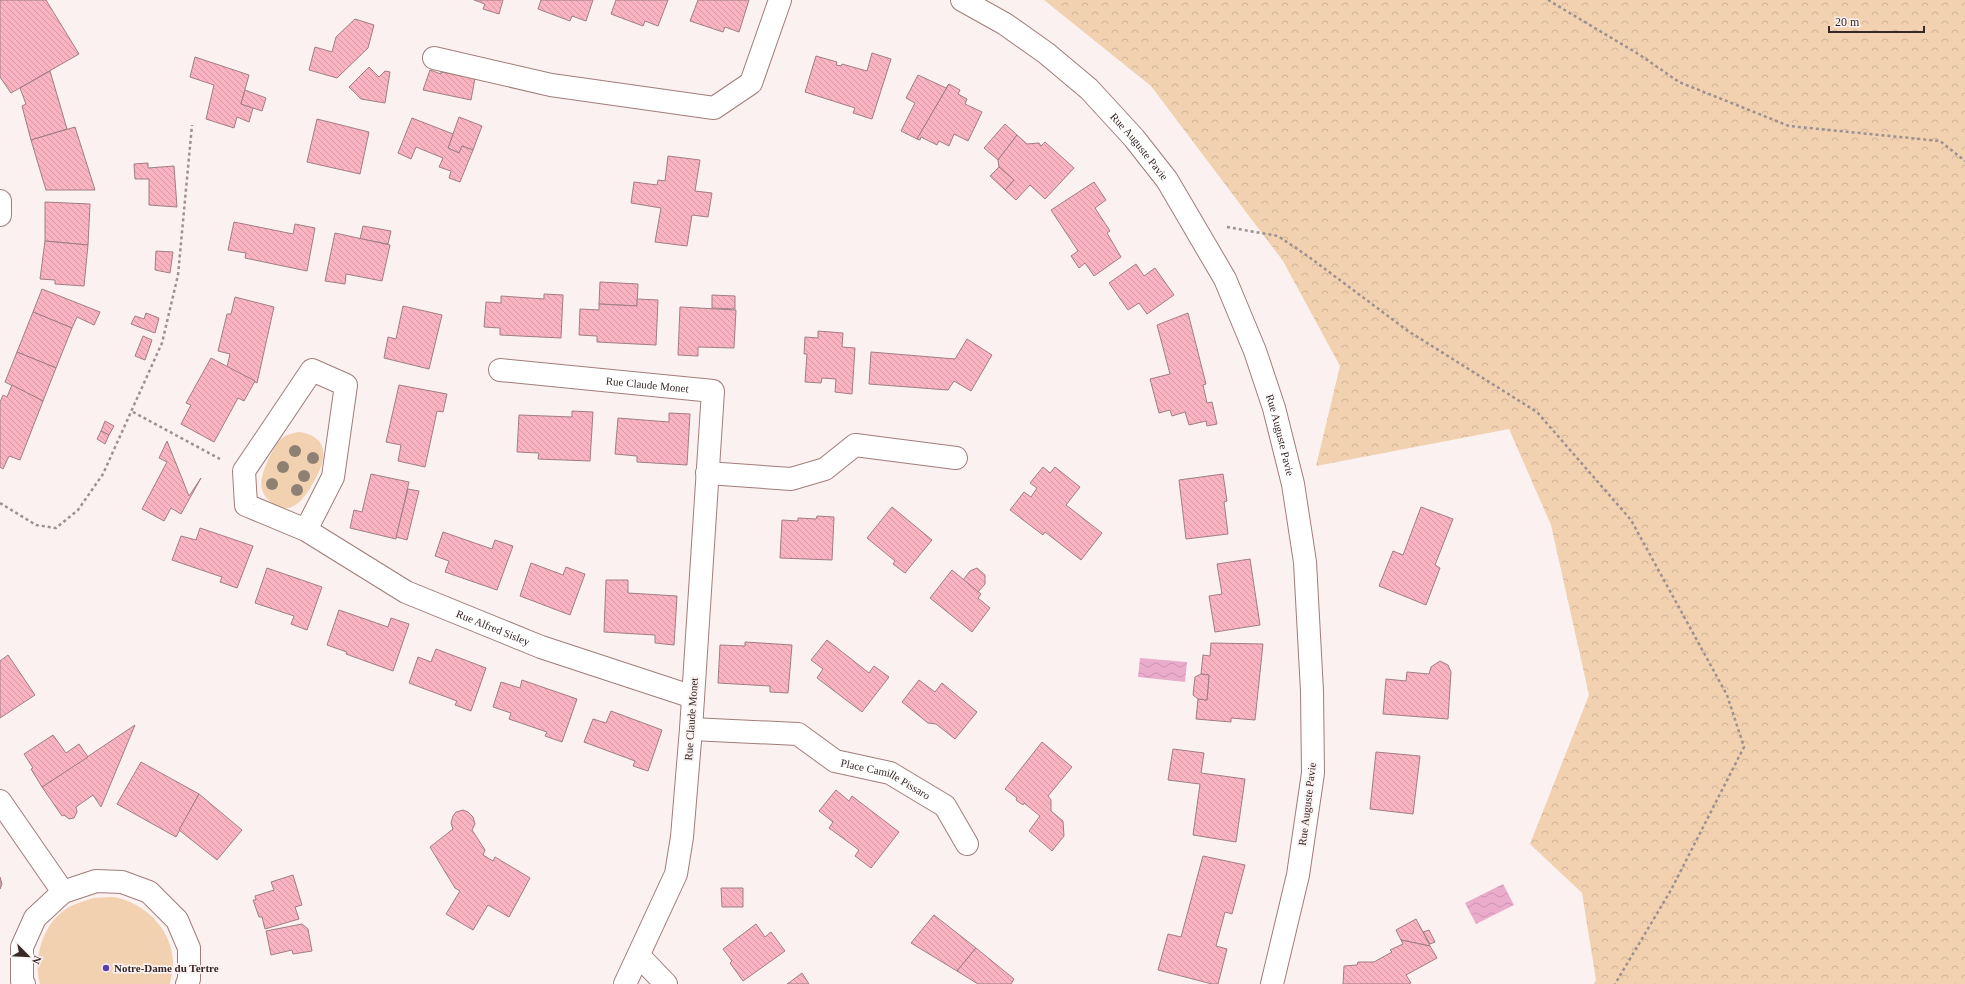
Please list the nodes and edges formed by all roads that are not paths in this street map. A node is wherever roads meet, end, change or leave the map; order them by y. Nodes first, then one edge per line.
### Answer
1 (780, 0) edge
2 (962, 0) edge
3 (434, 58) dead end
4 (0, 201) edge
5 (0, 215) edge
6 (500, 370) dead end
7 (956, 458) dead end
8 (707, 473) junction
9 (306, 530) junction
10 (693, 697) junction
11 (691, 729) junction
12 (0, 801) edge
13 (967, 844) dead end
14 (63, 892) junction
15 (639, 956) junction
16 (24, 984) edge
17 (187, 984) edge
18 (625, 984) edge
19 (666, 984) edge
20 (1272, 984) edge

1 - 3 street
2 - 20 street, Rue Auguste Pavie
4 - 5 street
6 - 8 street, Rue Claude Monet
7 - 8 street
8 - 10 street, Rue Claude Monet
9 - 9 street, Rue Alfred Sisley
9 - 10 street, Rue Alfred Sisley
10 - 11 street, Rue Claude Monet
11 - 13 street, Place Camille Pissaro
11 - 15 street, Rue Claude Monet
12 - 14 street
14 - 16 street
14 - 17 street
15 - 18 street, Rue Claude Monet
15 - 19 street

